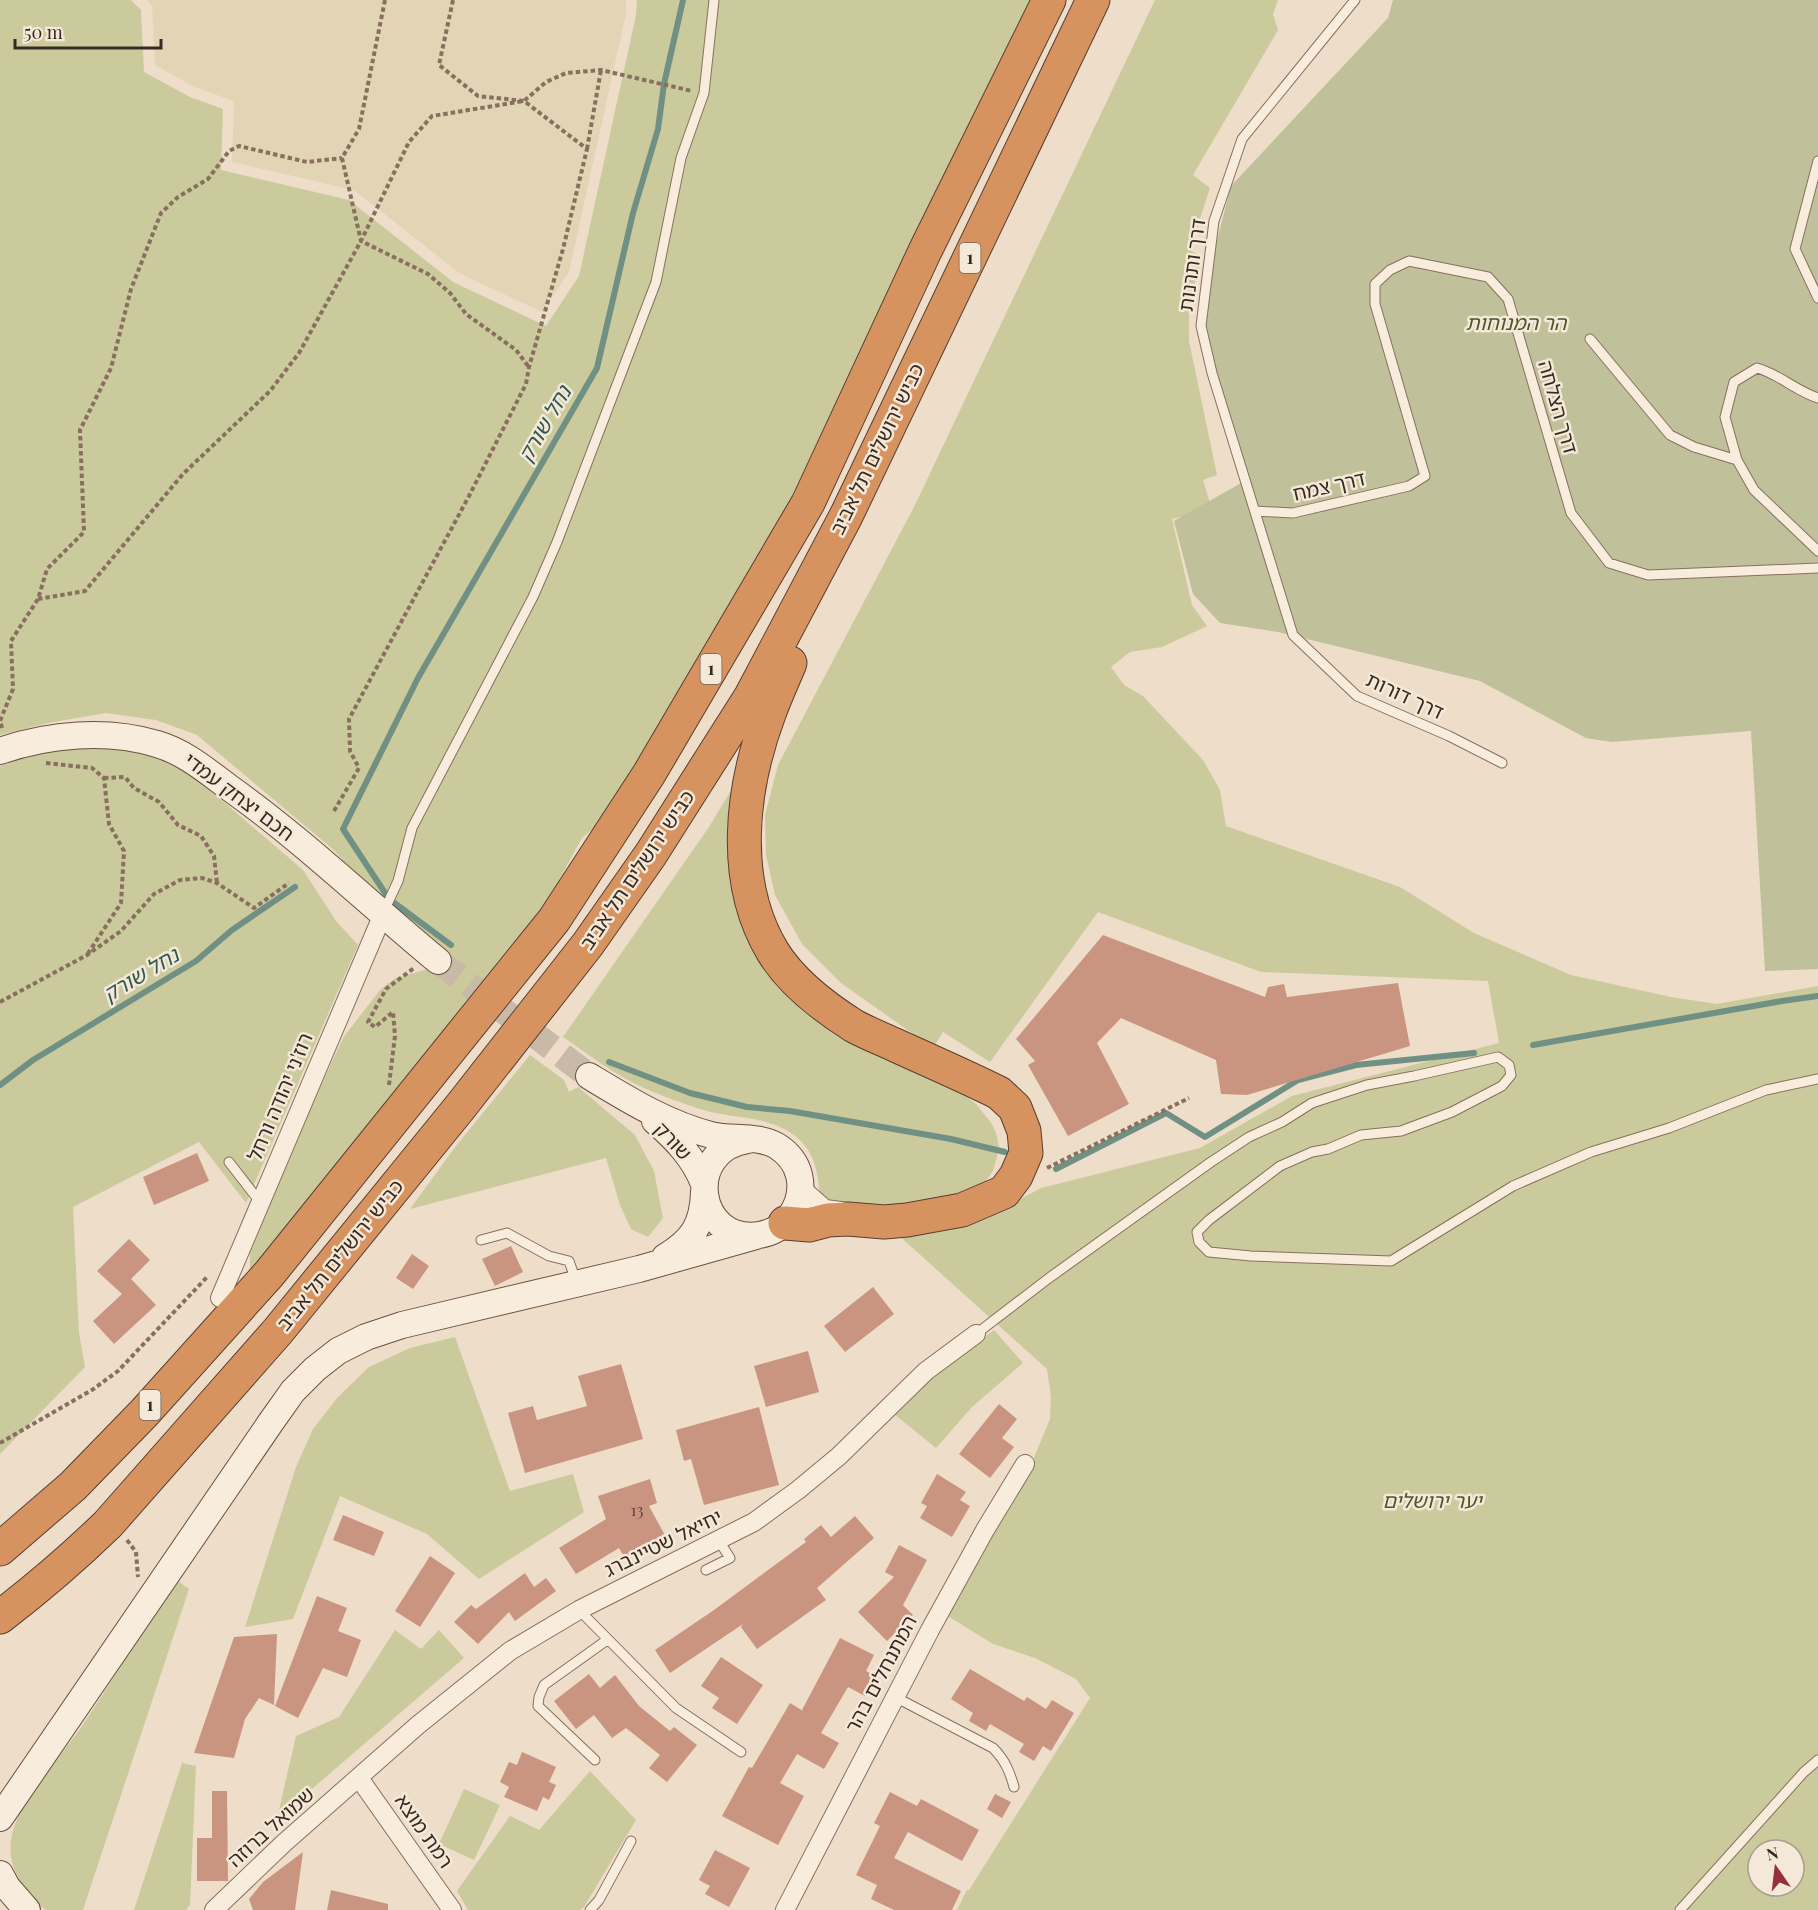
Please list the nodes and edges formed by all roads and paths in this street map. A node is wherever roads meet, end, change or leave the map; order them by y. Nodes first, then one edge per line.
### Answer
1 (385, 0) edge
2 (453, 0) edge
3 (714, 0) edge
4 (1049, 0) edge
5 (1094, 0) edge
6 (1355, 0) edge
7 (601, 70) junction
8 (704, 93) junction
9 (524, 101) junction
10 (587, 148) junction
11 (342, 158) junction
12 (1818, 161) edge
13 (361, 241) junction
14 (1818, 298) edge
15 (1590, 339) dead end
16 (528, 367) junction
17 (1818, 398) edge
18 (1737, 460) junction
19 (1409, 486) joint
20 (1255, 511) junction
21 (846, 516) junction
22 (1818, 551) edge
23 (1818, 568) edge
24 (38, 599) junction
25 (3, 750) edge
26 (44, 763) dead end
27 (1502, 763) dead end
28 (104, 778) junction
29 (334, 811) dead end
30 (217, 883) junction
31 (289, 883) dead end
32 (383, 914) junction
33 (87, 955) junction
34 (435, 958) joint
35 (0, 1002) edge
36 (589, 1076) tunnel mouth
37 (1818, 1079) edge
38 (388, 1086) dead end
39 (1189, 1098) dead end
40 (635, 1103) junction
41 (1015, 1108) junction
42 (748, 1140) junction
43 (229, 1162) dead end
44 (1007, 1187) junction
45 (704, 1188) junction
46 (801, 1188) junction
47 (260, 1202) junction
48 (771, 1229) junction
49 (481, 1239) dead end
50 (214, 1269) dead end
51 (639, 1269) junction
52 (576, 1283) junction
53 (220, 1298) dead end
54 (976, 1334) joint
55 (0, 1443) edge
56 (1025, 1464) dead end
57 (125, 1537) dead end
58 (12, 1539) edge
59 (719, 1541) junction
60 (706, 1570) dead end
61 (146, 1605) junction
62 (579, 1610) junction
63 (0, 1617) edge
64 (607, 1640) junction
65 (895, 1696) junction
66 (741, 1752) dead end
67 (595, 1760) dead end
68 (1818, 1760) edge
69 (359, 1778) junction
70 (1014, 1787) dead end
71 (0, 1818) edge
72 (631, 1841) dead end
73 (0, 1874) edge
74 (27, 1910) edge
75 (214, 1910) edge
76 (452, 1910) edge
77 (590, 1910) edge
78 (785, 1910) edge
79 (1680, 1910) edge

1 - 11 path
2 - 9 path
3 - 8 lane
4 - 58 highway, כביש ירושלים תל אביב / 1
5 - 21 highway, כביש ירושלים תל אביב / 1
6 - 20 lane, דרך ותרנות
7 - 8 path
7 - 9 path
7 - 10 path
8 - 32 lane
9 - 10 path
9 - 13 path
10 - 16 path
11 - 13 path
11 - 24 path
12 - 14 lane
13 - 16 path
13 - 24 path
15 - 18 lane
16 - 29 path
17 - 18 lane
18 - 22 lane
19 - 20 lane, דרך צמח
19 - 23 lane, דרך הצלחה
20 - 27 lane, דרך דורות
21 - 41 highway
21 - 63 highway, כביש ירושלים תל אביב / 1
24 - 25 path
25 - 32 main road, חכם יצחק עמדי
26 - 28 path
28 - 30 path
28 - 33 path
30 - 31 path
30 - 33 path
32 - 34 main road, חכם יצחק עמדי
32 - 47 street, רוז'ני יהודה ורחל
33 - 35 path
34 - 38 path
36 - 40 main road
37 - 54 lane
39 - 44 path
40 - 42 main road
40 - 45 main road, שורק
41 - 44 highway
41 - 46 street
42 - 45 main road
42 - 46 main road
43 - 47 lane
44 - 48 highway
45 - 48 main road
45 - 51 main road
46 - 48 main road
47 - 53 street, רוז'ני יהודה ורחל
48 - 51 main road
49 - 52 lane
50 - 55 path
51 - 52 main road
52 - 61 main road
54 - 59 street, יחיאל שטיינברג
56 - 65 street, המתנחלים בהר
57 - 61 path
59 - 60 lane
59 - 62 street, יחיאל שטיינברג
61 - 71 main road
62 - 64 lane
62 - 69 street, יחיאל שטיינברג
64 - 66 lane
64 - 67 lane
65 - 70 lane
65 - 78 street, המתנחלים בהר
68 - 79 lane
69 - 75 street, שמואל ברוזה
69 - 76 street, רמת מוצא
72 - 77 lane
73 - 74 main road

